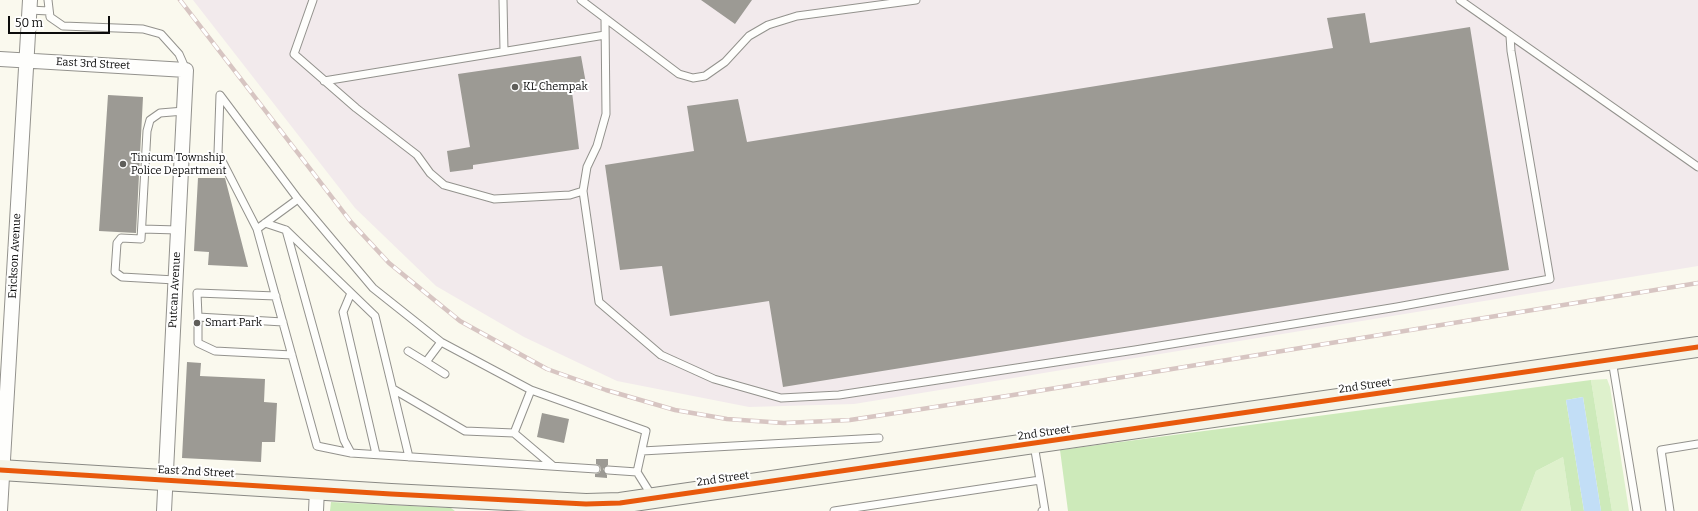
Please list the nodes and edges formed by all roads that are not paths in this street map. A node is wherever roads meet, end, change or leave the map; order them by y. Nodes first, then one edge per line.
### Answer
1 (48, 0) edge
2 (314, 0) edge
3 (503, 0) edge
4 (581, 0) edge
5 (916, 0) edge
6 (1460, 0) edge
7 (29, 5) edge
8 (49, 11) junction
9 (605, 18) junction
10 (605, 35) junction
11 (1510, 36) junction
12 (504, 52) junction
13 (0, 59) edge
14 (27, 60) junction
15 (186, 70) junction
16 (324, 81) junction
17 (184, 111) junction
18 (1698, 167) edge
19 (583, 191) junction
20 (298, 199) junction
21 (266, 223) junction
22 (142, 229) junction
23 (257, 229) junction
24 (178, 230) junction
25 (286, 230) junction
26 (176, 280) junction
27 (351, 293) junction
28 (276, 296) junction
29 (198, 317) junction
30 (283, 322) junction
31 (440, 342) junction
32 (1698, 347) edge
33 (408, 351) dead end
34 (292, 355) junction
35 (1612, 360) junction
36 (426, 362) junction
37 (445, 374) dead end
38 (393, 389) junction
39 (531, 390) junction
40 (514, 433) junction
41 (878, 438) dead end
42 (1034, 444) junction
43 (1698, 444) edge
44 (1698, 448) edge
45 (642, 451) junction
46 (351, 453) junction
47 (376, 454) junction
48 (409, 456) junction
49 (553, 466) junction
50 (596, 469) dead end
51 (1, 470) edge
52 (608, 470) dead end
53 (637, 472) junction
54 (165, 480) junction
55 (1040, 480) junction
56 (317, 489) junction
57 (391, 494) joint
58 (655, 500) junction
59 (568, 507) edge
60 (0, 511) edge
61 (164, 511) edge
62 (316, 511) edge
63 (834, 511) edge
64 (1044, 511) edge
65 (1637, 511) edge
66 (1670, 511) edge

1 - 8 lane
2 - 16 lane
3 - 12 lane
4 - 9 lane
5 - 9 lane
6 - 11 lane
7 - 8 lane
7 - 14 street, Erickson Avenue
8 - 15 lane
9 - 10 lane
10 - 12 lane
10 - 19 lane
11 - 18 lane
11 - 19 lane
12 - 16 lane
13 - 14 street, East 3rd Street
14 - 15 street, East 3rd Street
14 - 51 street, Erickson Avenue
15 - 17 street, Putcan Avenue
16 - 19 lane
17 - 22 lane
17 - 24 street, Putcan Avenue
20 - 21 lane
20 - 23 lane
20 - 31 lane
21 - 23 lane
21 - 25 lane
22 - 24 lane
22 - 26 lane
23 - 28 lane
24 - 26 street, Putcan Avenue
25 - 27 lane
25 - 46 lane
26 - 54 street, Putcan Avenue
27 - 38 lane
27 - 47 lane
28 - 29 lane
28 - 30 lane
29 - 30 lane
29 - 34 lane
30 - 34 lane
31 - 36 lane
31 - 39 lane
32 - 35 street, 2nd Street
33 - 36 lane
34 - 46 lane
35 - 42 street, 2nd Street
35 - 65 lane
36 - 37 lane
38 - 40 lane
38 - 48 lane
39 - 40 lane
39 - 45 lane
40 - 49 lane
41 - 45 lane
42 - 55 lane
42 - 58 street, 2nd Street
43 - 44 lane
43 - 66 lane
45 - 53 lane
46 - 47 lane
47 - 48 lane
48 - 49 lane
49 - 50 lane
51 - 54 street, East 2nd Street
51 - 60 street, Erickson Avenue
52 - 53 lane
53 - 58 lane
54 - 56 street, East 2nd Street
54 - 61 street, Putcan Avenue
55 - 63 lane
55 - 64 lane
56 - 57 street, East 2nd Street
56 - 62 street
57 - 59 street, 2nd Street
58 - 59 street, 2nd Street

